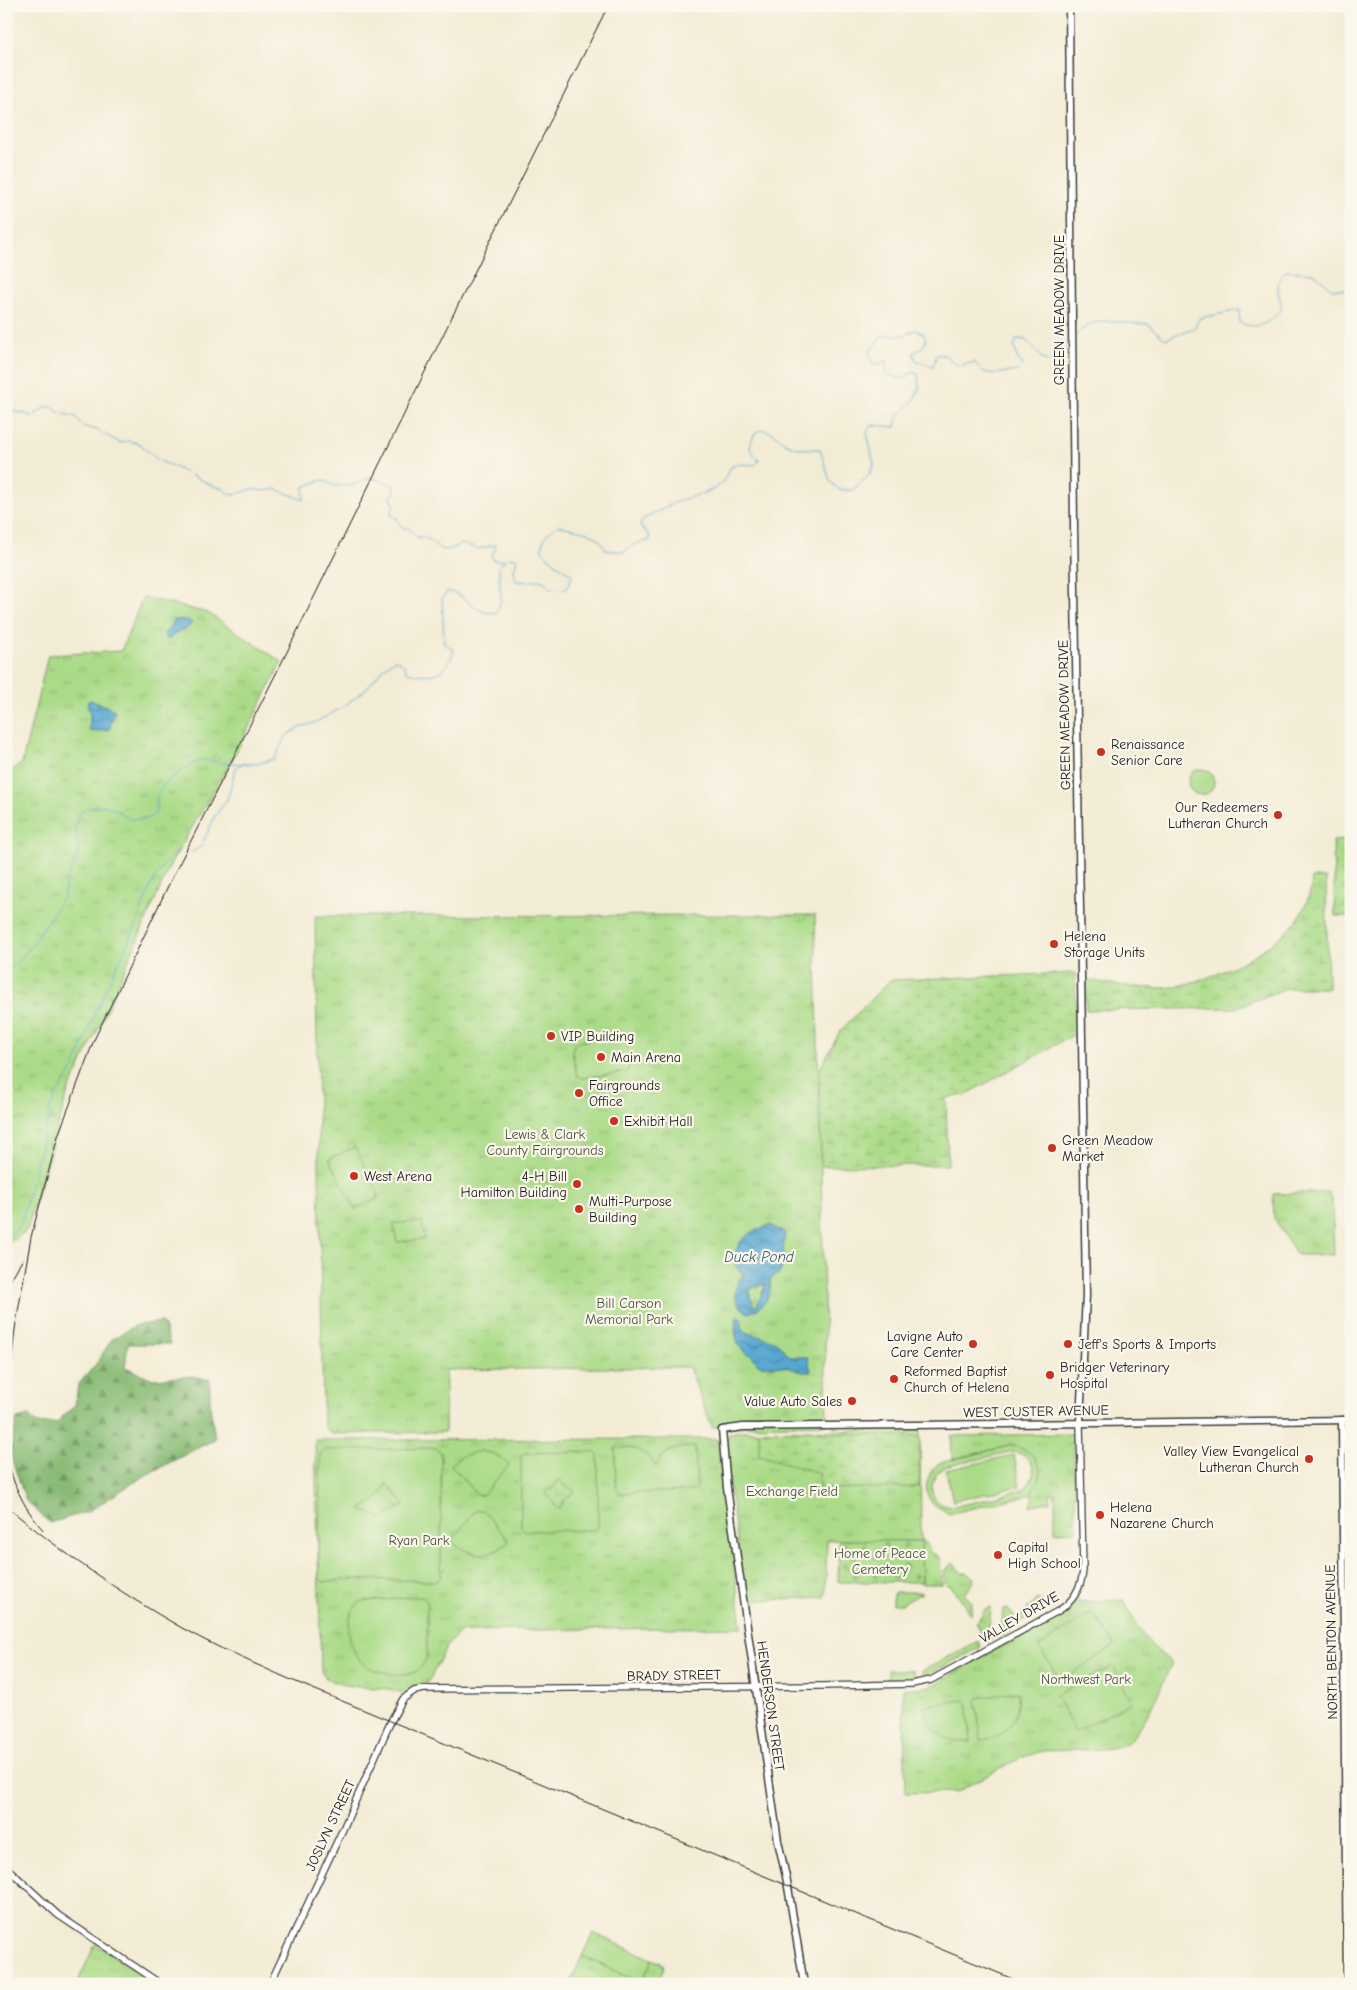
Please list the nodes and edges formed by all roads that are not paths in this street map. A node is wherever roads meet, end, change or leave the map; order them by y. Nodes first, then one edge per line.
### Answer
1 (1069, 6) edge
2 (1342, 1420) junction
3 (1351, 1420) edge
4 (1080, 1423) junction
5 (722, 1430) joint
6 (925, 1683) joint
7 (756, 1687) junction
8 (424, 1689) joint
9 (6, 1868) edge
10 (161, 1984) edge
11 (270, 1984) edge
12 (804, 1984) edge
13 (1347, 1984) edge

1 - 4 main road, GREEN MEADOW DRIVE
2 - 3 main road, WEST CUSTER AVENUE
2 - 4 main road, WEST CUSTER AVENUE
2 - 13 main road, NORTH BENTON AVENUE
4 - 5 main road, WEST CUSTER AVENUE
4 - 6 street, VALLEY DRIVE
5 - 7 main road, HENDERSON STREET
6 - 7 street, BRADY STREET
7 - 8 street, BRADY STREET
7 - 12 main road, HENDERSON STREET
8 - 11 street, JOSLYN STREET
9 - 10 street

